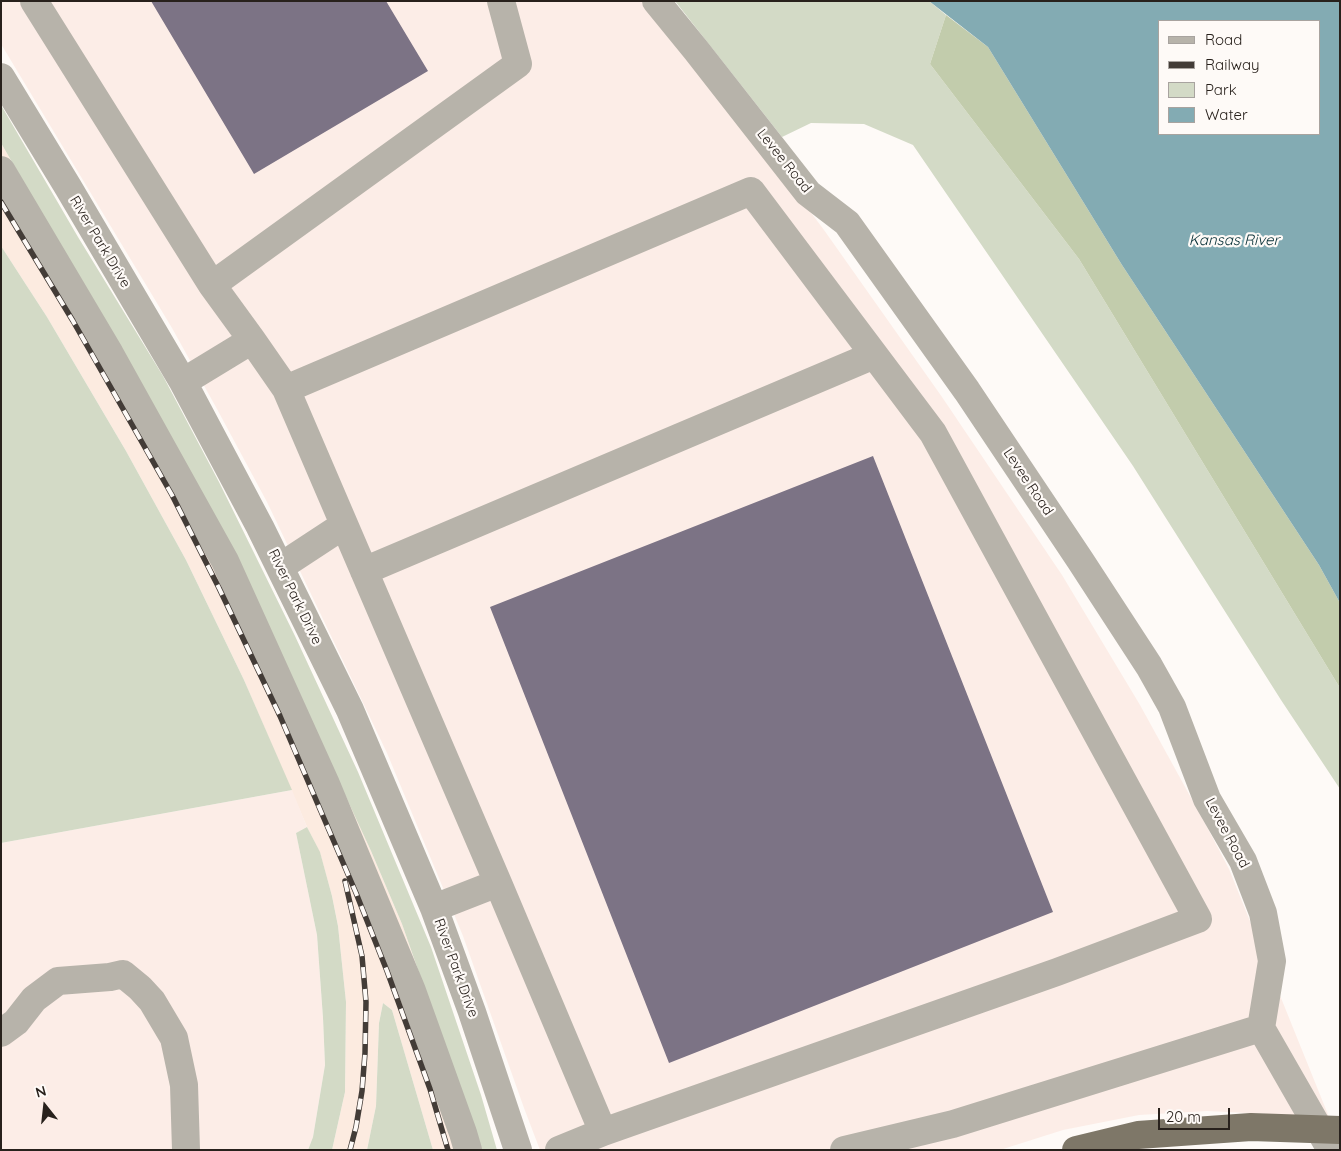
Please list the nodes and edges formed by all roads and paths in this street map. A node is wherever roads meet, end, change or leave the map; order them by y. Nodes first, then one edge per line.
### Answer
1 (34, 1) edge
2 (501, 1) edge
3 (656, 1) edge
4 (1, 77) edge
5 (1, 170) edge
6 (212, 285) junction
7 (252, 340) junction
8 (874, 355) junction
9 (183, 382) junction
10 (286, 389) junction
11 (344, 526) junction
12 (280, 567) junction
13 (364, 571) junction
14 (498, 883) junction
15 (434, 908) junction
16 (1261, 1028) junction
17 (1, 1032) edge
18 (1340, 1130) edge
19 (603, 1132) junction
20 (186, 1150) edge
21 (468, 1150) edge
22 (518, 1150) edge
23 (559, 1150) edge
24 (844, 1150) edge
25 (1076, 1150) edge
26 (1332, 1150) edge

1 - 6 street
2 - 6 street
3 - 16 street, Levee Road
4 - 9 street, River Park Drive
5 - 21 street
6 - 7 street
7 - 9 street
7 - 10 street
8 - 10 street
8 - 13 street
8 - 19 street
9 - 12 street, River Park Drive
10 - 11 street
11 - 12 street
11 - 13 street
12 - 15 street, River Park Drive
13 - 14 street
14 - 15 street
14 - 19 street
15 - 22 street, River Park Drive
16 - 24 street
16 - 26 street
17 - 20 street
18 - 25 main road, bridge
19 - 23 street

